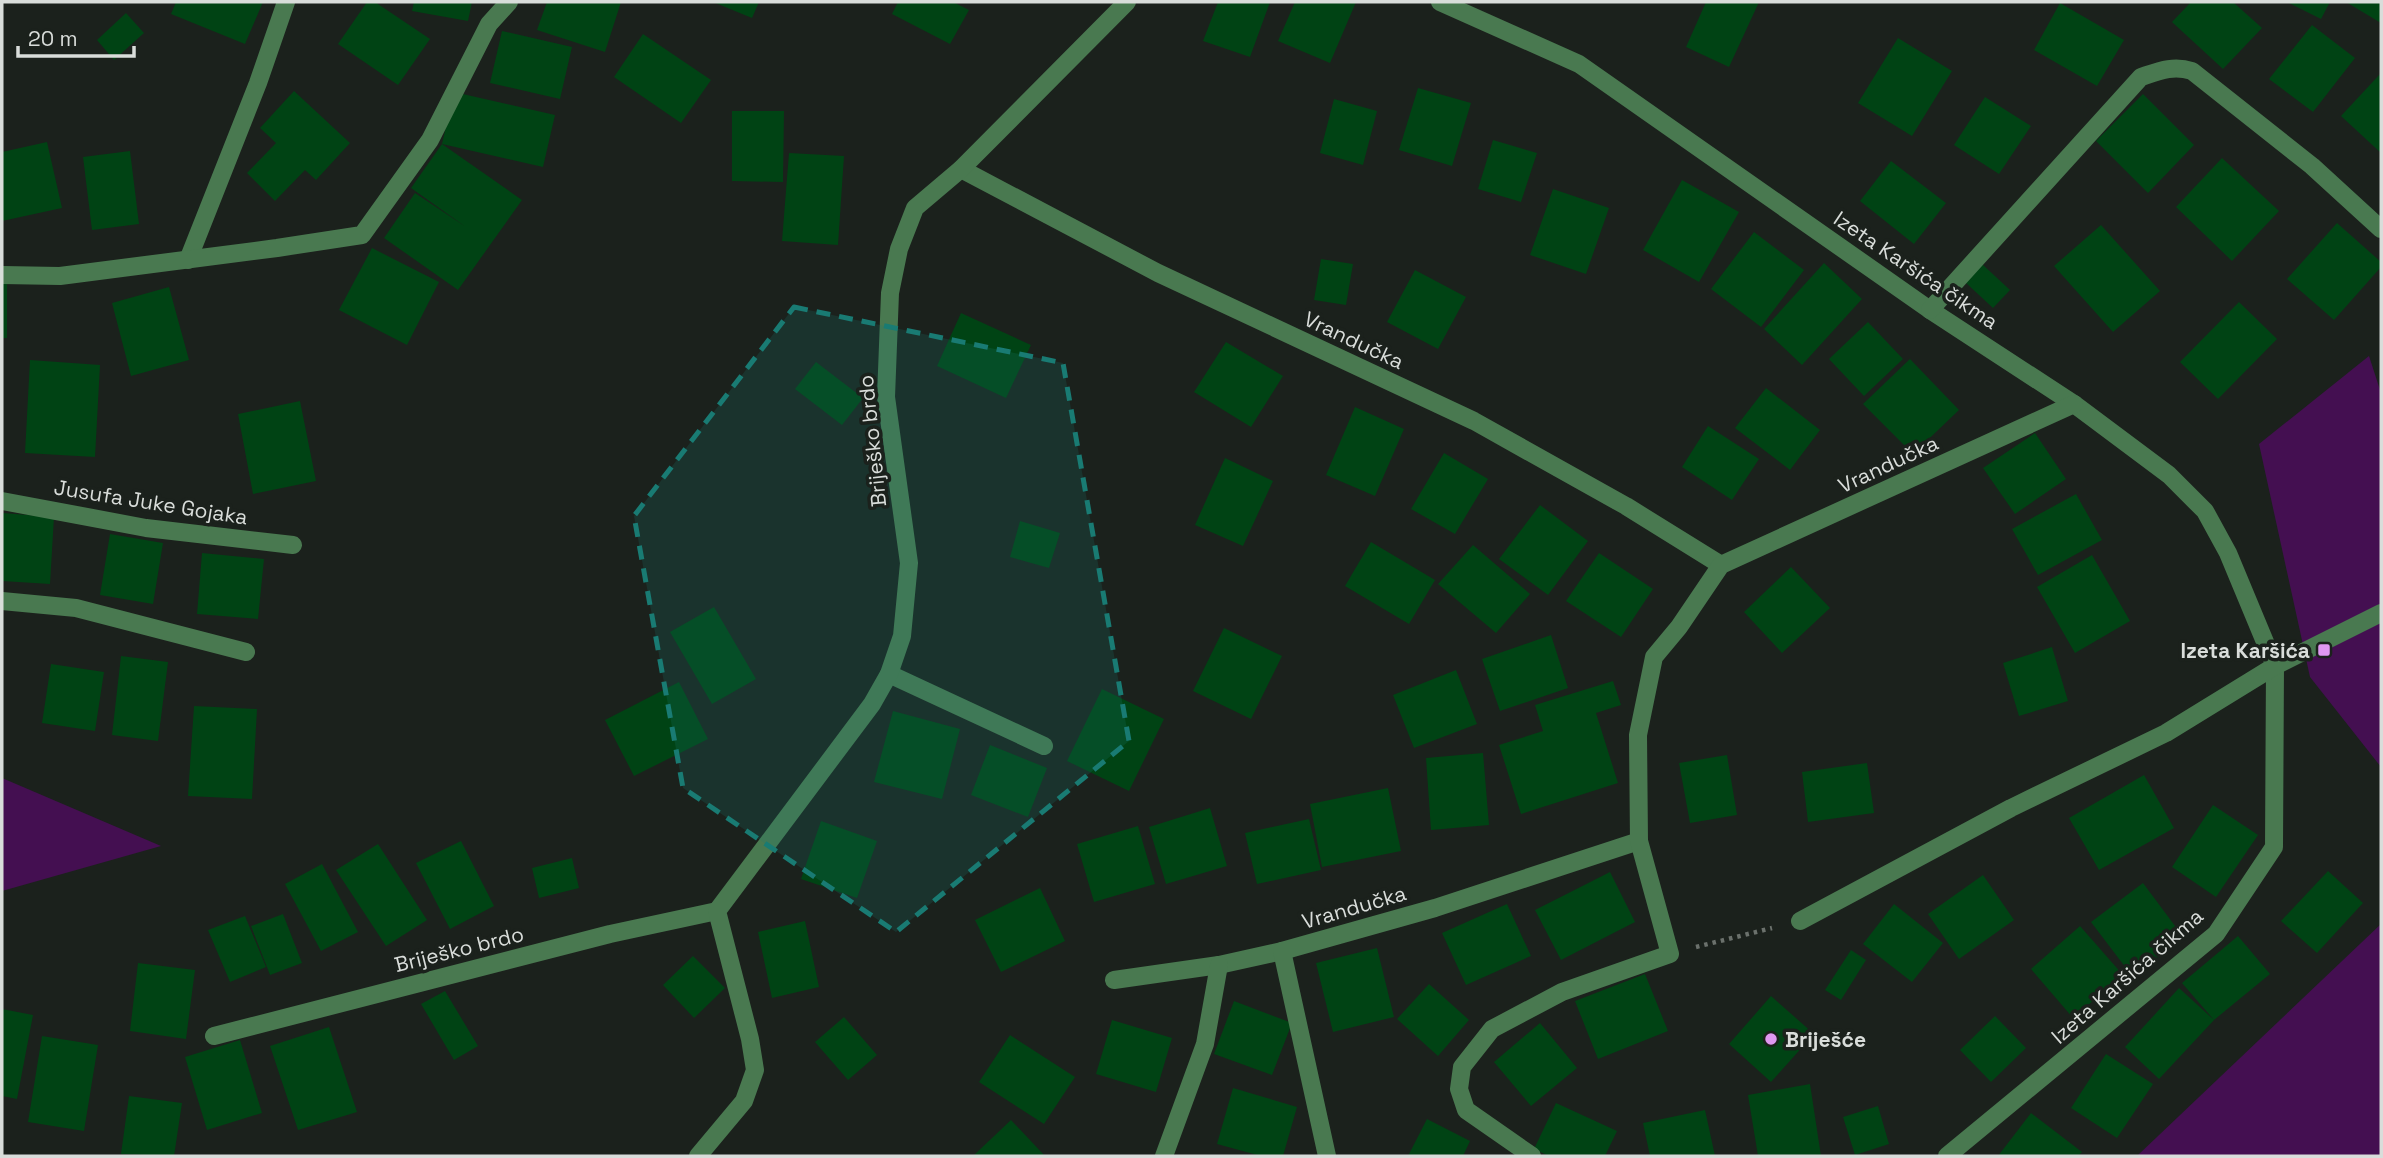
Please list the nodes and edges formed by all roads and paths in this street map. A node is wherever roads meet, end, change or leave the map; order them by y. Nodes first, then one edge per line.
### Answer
1 (286, 2) edge
2 (509, 2) edge
3 (1127, 2) edge
4 (1440, 2) edge
5 (961, 169) junction
6 (2381, 229) edge
7 (188, 260) junction
8 (2, 275) edge
9 (1930, 310) junction
10 (2074, 404) junction
11 (2, 501) edge
12 (293, 545) dead end
13 (1721, 565) junction
14 (2, 600) edge
15 (2381, 613) edge
16 (246, 652) dead end
17 (2275, 666) junction
18 (889, 674) junction
19 (1044, 746) dead end
20 (1639, 841) junction
21 (717, 911) junction
22 (1800, 921) joint
23 (1282, 951) junction
24 (1670, 954) junction
25 (1220, 965) junction
26 (1114, 980) dead end
27 (214, 1036) dead end
28 (698, 1156) edge
29 (1164, 1156) edge
30 (1327, 1156) edge
31 (1531, 1156) edge
32 (1947, 1156) edge

1 - 7 street
2 - 7 street
3 - 5 street, Briješko brdo
4 - 9 street, Izeta Karšića čikma
5 - 13 street, Vrandučka
5 - 18 street, Briješko brdo
6 - 9 street
7 - 8 street
9 - 10 street, Izeta Karšića čikma
10 - 13 street, Vrandučka
10 - 17 street, Izeta Karšića čikma
11 - 12 street, Jusufa Juke Gojaka
13 - 20 street
14 - 16 street
15 - 17 street
17 - 22 street
17 - 32 street, Izeta Karšića čikma
18 - 19 street
18 - 21 street, Briješko brdo
20 - 23 street, Vrandučka
20 - 24 street
21 - 27 street, Briješko brdo
21 - 28 street
22 - 24 path
23 - 25 street
23 - 30 street, Vrandučka
24 - 31 street
25 - 26 street
25 - 29 street

